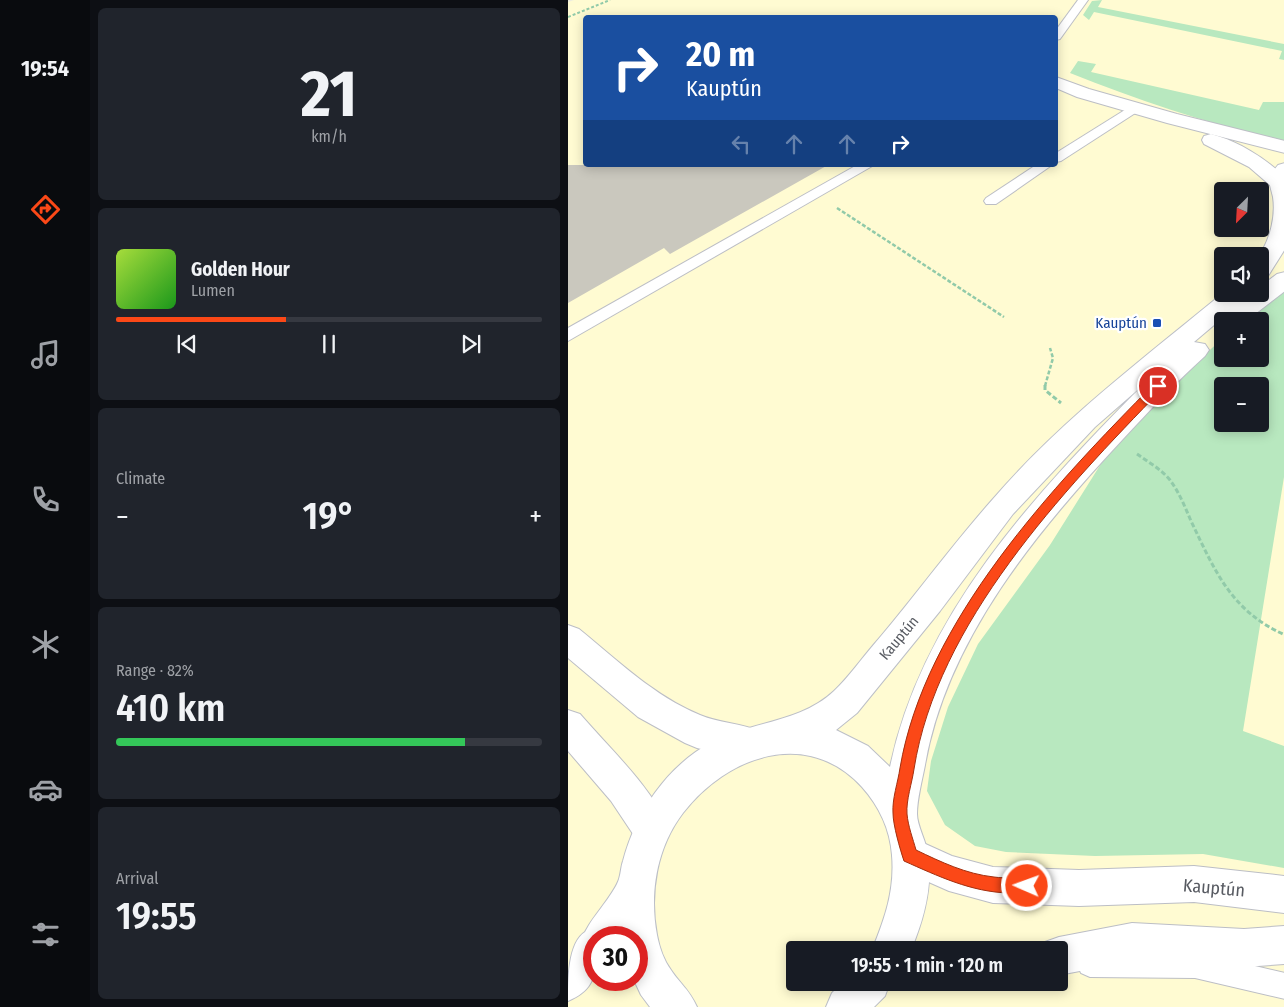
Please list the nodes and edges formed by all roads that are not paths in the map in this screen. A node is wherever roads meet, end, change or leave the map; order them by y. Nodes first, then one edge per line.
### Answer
1 (1083, 0) edge
2 (1058, 34) edge
3 (1058, 83) edge
4 (1136, 106) junction
5 (1172, 119) junction
6 (1284, 147) edge
7 (1058, 157) edge
8 (863, 167) edge
9 (1042, 167) edge
10 (1282, 188) edge
11 (991, 201) dead end
12 (1269, 256) edge
13 (1284, 278) edge
14 (1226, 302) edge
15 (1242, 312) edge
16 (568, 335) edge
17 (1214, 336) edge
18 (568, 639) edge
19 (568, 726) edge
20 (785, 736) junction
21 (747, 743) junction
22 (900, 813) junction
23 (652, 830) junction
24 (910, 855) junction
25 (636, 888) junction
26 (1284, 895) edge
27 (610, 926) edge
28 (896, 941) edge
29 (1284, 945) edge
30 (1244, 948) junction
31 (1068, 954) edge
32 (583, 962) edge
33 (1284, 962) edge
34 (1068, 964) edge
35 (568, 981) edge
36 (1284, 986) edge
37 (676, 1007) edge

1 - 2 lane
3 - 4 street
4 - 5 street
4 - 7 lane
5 - 6 street
5 - 10 street
8 - 16 lane
9 - 11 lane
10 - 12 street
13 - 15 street
14 - 20 street, Kauptún
17 - 22 street, Kauptún
18 - 21 street, Kauptún
19 - 23 street
20 - 21 street, Kauptún
20 - 22 street, Kauptún
21 - 23 street, Kauptún
22 - 24 street, Kauptún
23 - 25 street, Kauptún
24 - 26 street, Kauptún
24 - 28 street, Kauptún
25 - 27 street, Kauptún
25 - 37 street, Kauptún
29 - 30 street
30 - 31 street
30 - 33 street
32 - 35 street
34 - 36 lane

